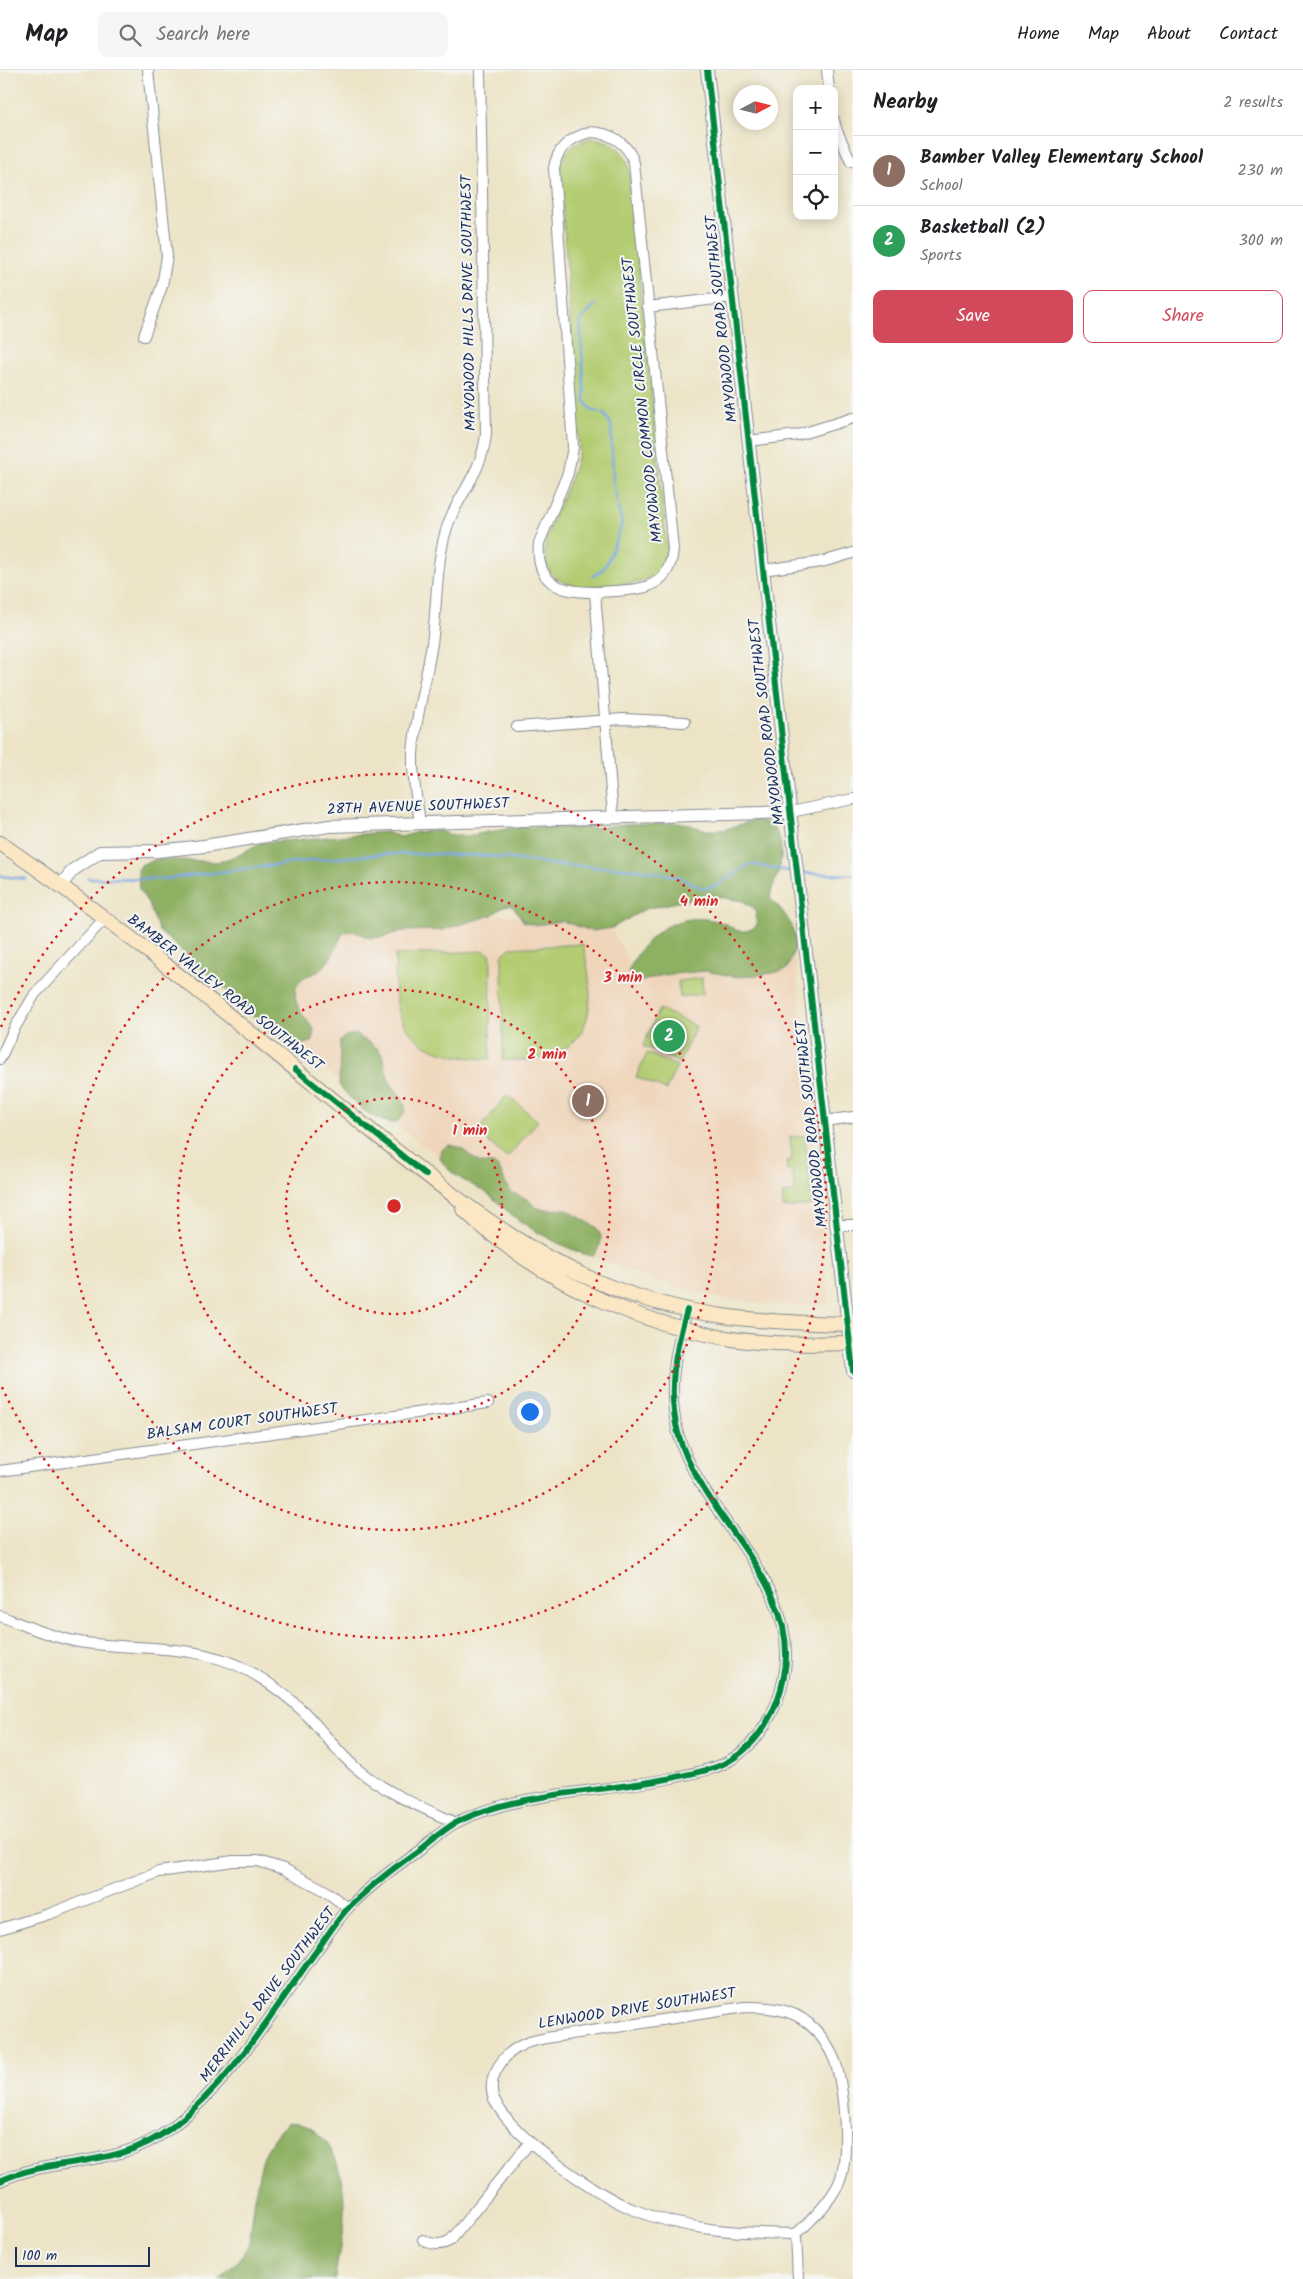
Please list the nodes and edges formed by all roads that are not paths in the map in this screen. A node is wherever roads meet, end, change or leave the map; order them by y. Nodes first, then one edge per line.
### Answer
1 (148, 70) edge
2 (480, 70) edge
3 (707, 70) edge
4 (827, 70) edge
5 (829, 85) edge
6 (836, 130) edge
7 (851, 162) dead end
8 (732, 297) junction
9 (648, 307) junction
10 (144, 336) dead end
11 (853, 418) edge
12 (748, 441) junction
13 (853, 553) edge
14 (762, 570) junction
15 (595, 593) junction
16 (604, 720) junction
17 (685, 722) dead end
18 (517, 727) dead end
19 (853, 799) edge
20 (791, 812) junction
21 (613, 816) junction
22 (420, 823) junction
23 (0, 843) edge
24 (61, 884) junction
25 (104, 918) junction
26 (0, 1059) edge
27 (853, 1116) edge
28 (824, 1120) junction
29 (426, 1174) junction
30 (835, 1224) junction
31 (853, 1225) edge
32 (687, 1310) junction
33 (850, 1324) edge
34 (681, 1328) junction
35 (851, 1343) edge
36 (853, 1371) edge
37 (488, 1403) dead end
38 (0, 1471) edge
39 (0, 1616) edge
40 (456, 1822) junction
41 (348, 1908) junction
42 (0, 1929) edge
43 (530, 2142) junction
44 (0, 2181) edge
45 (796, 2234) junction
46 (423, 2240) dead end
47 (798, 2279) edge

1 - 10 street
2 - 22 street, MAYOWOOD HILLS DRIVE SOUTHWEST
3 - 8 street, MAYOWOOD ROAD SOUTHWEST
4 - 5 street
6 - 7 street
8 - 9 street
8 - 12 street, MAYOWOOD ROAD SOUTHWEST
9 - 15 street, MAYOWOOD COMMON CIRCLE SOUTHWEST
9 - 15 street, MAYOWOOD COMMON CIRCLE SOUTHWEST
11 - 12 street
12 - 14 street, MAYOWOOD ROAD SOUTHWEST
13 - 14 street
14 - 20 street, MAYOWOOD ROAD SOUTHWEST
15 - 16 street
16 - 17 street
16 - 18 street
16 - 21 street
19 - 20 street
20 - 21 street, 28TH AVENUE SOUTHWEST
20 - 28 street, MAYOWOOD ROAD SOUTHWEST
21 - 22 street, 28TH AVENUE SOUTHWEST
22 - 24 street, 28TH AVENUE SOUTHWEST
23 - 24 main road, BAMBER VALLEY ROAD SOUTHWEST
24 - 25 main road, BAMBER VALLEY ROAD SOUTHWEST
25 - 26 street
25 - 29 main road, BAMBER VALLEY ROAD SOUTHWEST
27 - 28 street
28 - 30 street, MAYOWOOD ROAD SOUTHWEST
29 - 32 main road, BAMBER VALLEY ROAD SOUTHWEST
29 - 34 main road, BAMBER VALLEY ROAD SOUTHWEST
30 - 31 street
30 - 33 street, MAYOWOOD ROAD SOUTHWEST
32 - 33 main road, BAMBER VALLEY ROAD SOUTHWEST
32 - 34 street, MERRIHILLS DRIVE SOUTHWEST
33 - 35 street, MAYOWOOD ROAD SOUTHWEST
34 - 35 main road, BAMBER VALLEY ROAD SOUTHWEST
34 - 40 street, MERRIHILLS DRIVE SOUTHWEST
35 - 36 street, MAYOWOOD ROAD SOUTHWEST
37 - 38 street, BALSAM COURT SOUTHWEST
39 - 40 street
40 - 41 street, MERRIHILLS DRIVE SOUTHWEST
41 - 42 street
41 - 44 street, MERRIHILLS DRIVE SOUTHWEST
43 - 45 street, LENWOOD DRIVE SOUTHWEST
43 - 45 street, LENWOOD DRIVE SOUTHWEST
43 - 46 street
45 - 47 street

